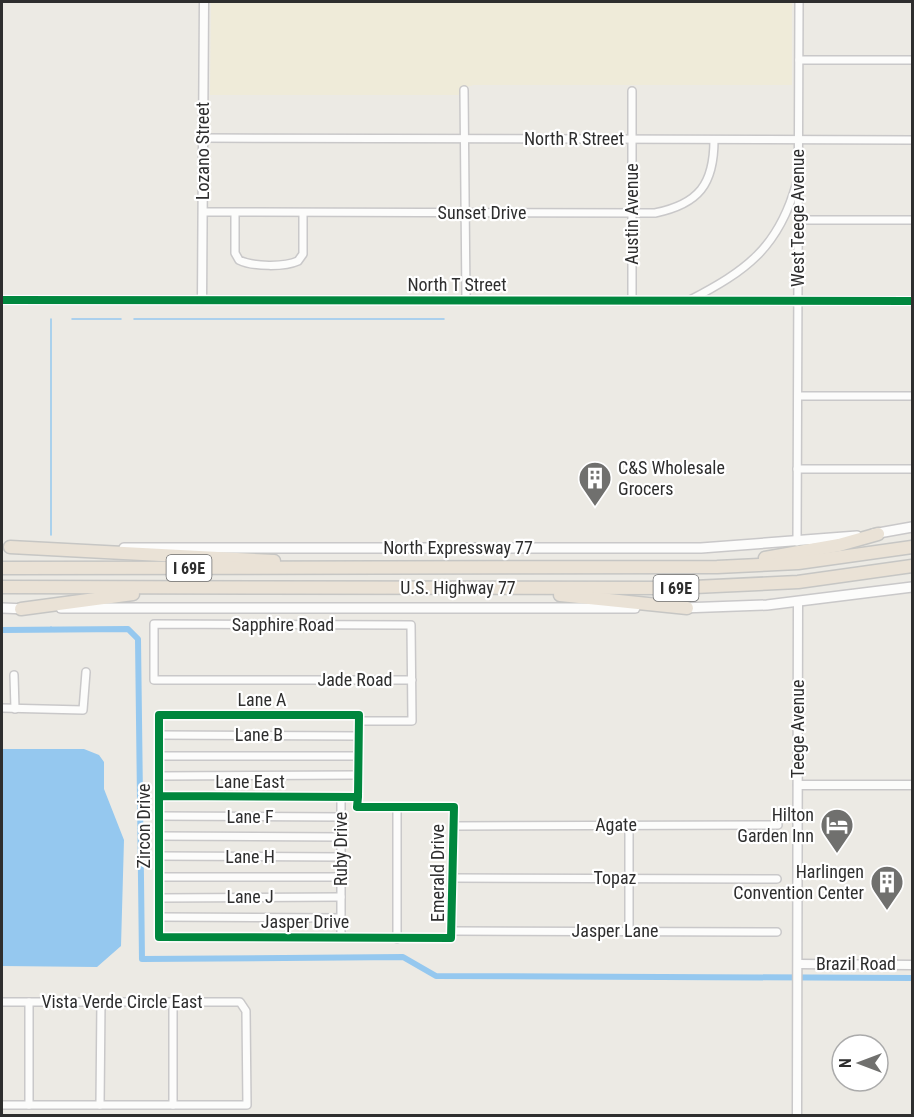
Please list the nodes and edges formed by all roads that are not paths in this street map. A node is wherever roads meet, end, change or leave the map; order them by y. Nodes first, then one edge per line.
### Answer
1 (204, 2) edge
2 (799, 2) edge
3 (799, 60) junction
4 (912, 60) edge
5 (464, 90) dead end
6 (632, 91) dead end
7 (203, 138) junction
8 (465, 139) junction
9 (633, 139) junction
10 (714, 140) junction
11 (799, 140) junction
12 (912, 140) edge
13 (798, 177) junction
14 (203, 212) junction
15 (235, 213) junction
16 (303, 213) junction
17 (465, 213) junction
18 (632, 213) junction
19 (798, 220) junction
20 (912, 220) edge
21 (2, 300) edge
22 (202, 300) junction
23 (466, 300) junction
24 (632, 300) junction
25 (689, 300) junction
26 (797, 300) junction
27 (912, 301) edge
28 (798, 396) junction
29 (912, 396) edge
30 (797, 469) junction
31 (912, 469) edge
32 (912, 527) edge
33 (878, 534) junction
34 (797, 542) junction
35 (912, 546) edge
36 (6, 547) edge
37 (912, 566) edge
38 (717, 567) junction
39 (2, 568) edge
40 (377, 569) junction
41 (2, 587) edge
42 (912, 587) edge
43 (244, 588) junction
44 (439, 588) junction
45 (798, 602) junction
46 (2, 608) edge
47 (687, 608) junction
48 (21, 609) junction
49 (86, 672) dead end
50 (14, 675) dead end
51 (154, 680) joint
52 (412, 680) junction
53 (2, 708) edge
54 (15, 709) junction
55 (159, 715) joint
56 (358, 721) junction
57 (159, 735) junction
58 (358, 736) junction
59 (159, 756) junction
60 (358, 756) junction
61 (358, 775) junction
62 (159, 776) junction
63 (798, 785) junction
64 (912, 785) edge
65 (159, 796) junction
66 (341, 797) junction
67 (358, 797) junction
68 (397, 807) junction
69 (159, 816) junction
70 (341, 817) junction
71 (629, 825) junction
72 (778, 825) dead end
73 (454, 826) junction
74 (159, 836) junction
75 (341, 837) junction
76 (159, 856) junction
77 (341, 857) junction
78 (159, 877) junction
79 (341, 877) junction
80 (453, 878) junction
81 (629, 878) junction
82 (777, 879) dead end
83 (341, 897) junction
84 (159, 898) junction
85 (159, 918) junction
86 (341, 918) junction
87 (629, 932) junction
88 (777, 932) dead end
89 (452, 934) junction
90 (159, 937) joint
91 (340, 937) junction
92 (397, 939) junction
93 (912, 964) edge
94 (799, 966) junction
95 (101, 1001) junction
96 (173, 1001) junction
97 (2, 1002) edge
98 (29, 1002) junction
99 (2, 1105) edge
100 (29, 1105) junction
101 (100, 1105) junction
102 (173, 1105) junction
103 (797, 1116) edge

1 - 7 street, Lozano Street
2 - 3 street, West Teege Avenue
3 - 4 street
3 - 11 street, West Teege Avenue
5 - 8 street
6 - 9 street, Austin Avenue
7 - 8 street, North R Street
7 - 14 street, Lozano Street
8 - 9 street, North R Street
8 - 17 street
9 - 10 street, North R Street
9 - 18 street, Austin Avenue
10 - 11 street, North R Street
10 - 18 street, Sunset Drive
11 - 12 street, North R Street
11 - 13 street, West Teege Avenue
13 - 19 street, West Teege Avenue
13 - 25 street
14 - 15 street, Sunset Drive
14 - 22 street, Lozano Street
15 - 16 street, Sunset Drive
15 - 16 street
16 - 17 street, Sunset Drive
17 - 18 street, Sunset Drive
17 - 23 street
18 - 24 street, Austin Avenue
19 - 20 street
19 - 26 street, West Teege Avenue
21 - 22 street, North T Street
22 - 23 street, North T Street
23 - 24 street, North T Street
24 - 25 street, North T Street
25 - 26 street, North T Street
26 - 27 street, North T Street
26 - 28 street, West Teege Avenue
28 - 29 street
28 - 30 street, West Teege Avenue
30 - 31 street
30 - 34 street, West Teege Avenue
32 - 33 main road, North Expressway 77
33 - 34 main road, North Expressway 77
33 - 38 highway
34 - 36 main road, North Expressway 77
35 - 38 highway, U.S. Highway 77 / I 69E
36 - 40 highway
37 - 44 highway, U.S. Highway 77 / I 69E
38 - 40 highway, U.S. Highway 77 / I 69E
39 - 40 highway, U.S. Highway 77 / I 69E
41 - 43 highway, U.S. Highway 77 / I 69E
42 - 45 main road
43 - 44 highway, U.S. Highway 77 / I 69E
43 - 48 highway
44 - 47 highway
45 - 47 main road
45 - 63 street, Teege Avenue
46 - 48 main road
47 - 48 main road
49 - 54 street
50 - 54 street
51 - 52 street, Jade Road
51 - 52 street, Sapphire Road
52 - 56 street
53 - 54 street
55 - 56 street, Lane A
55 - 57 street, Zircon Drive
56 - 58 street, Ruby Drive
57 - 58 street, Lane B
57 - 59 street, Zircon Drive
58 - 60 street, Ruby Drive
59 - 60 street
59 - 62 street, Zircon Drive
60 - 61 street, Ruby Drive
61 - 62 street
61 - 67 street, Ruby Drive
62 - 65 street, Zircon Drive
63 - 64 street
63 - 94 street, Teege Avenue
65 - 66 street, Lane East
65 - 69 street, Zircon Drive
66 - 67 street, Lane East
66 - 70 street, Ruby Drive
67 - 68 street
68 - 73 street, Emerald Drive
68 - 92 street
69 - 70 street, Lane F
69 - 74 street, Zircon Drive
70 - 75 street, Ruby Drive
71 - 72 street, Agate
71 - 73 street, Agate
71 - 81 street
73 - 80 street, Emerald Drive
74 - 75 street
74 - 76 street, Zircon Drive
75 - 77 street, Ruby Drive
76 - 77 street, Lane H
76 - 78 street, Zircon Drive
77 - 79 street, Ruby Drive
78 - 79 street
78 - 84 street, Zircon Drive
79 - 83 street, Ruby Drive
80 - 81 street, Topaz
80 - 89 street, Emerald Drive
81 - 82 street, Topaz
81 - 87 street
83 - 84 street, Lane J
83 - 86 street, Ruby Drive
84 - 85 street, Zircon Drive
85 - 86 street
85 - 90 street, Zircon Drive
86 - 91 street, Ruby Drive
87 - 88 street, Jasper Lane
87 - 89 street, Jasper Lane
89 - 92 street, Jasper Drive
90 - 91 street, Jasper Drive
91 - 92 street, Jasper Drive
93 - 94 street, Brazil Road
94 - 103 street, Teege Avenue
95 - 96 street, Vista Verde Circle East
95 - 98 street, Vista Verde Circle East
95 - 101 street
96 - 102 street
96 - 102 street, Vista Verde Circle East
97 - 98 street, Vista Verde Circle East
98 - 100 street
99 - 100 street
100 - 101 street
101 - 102 street

